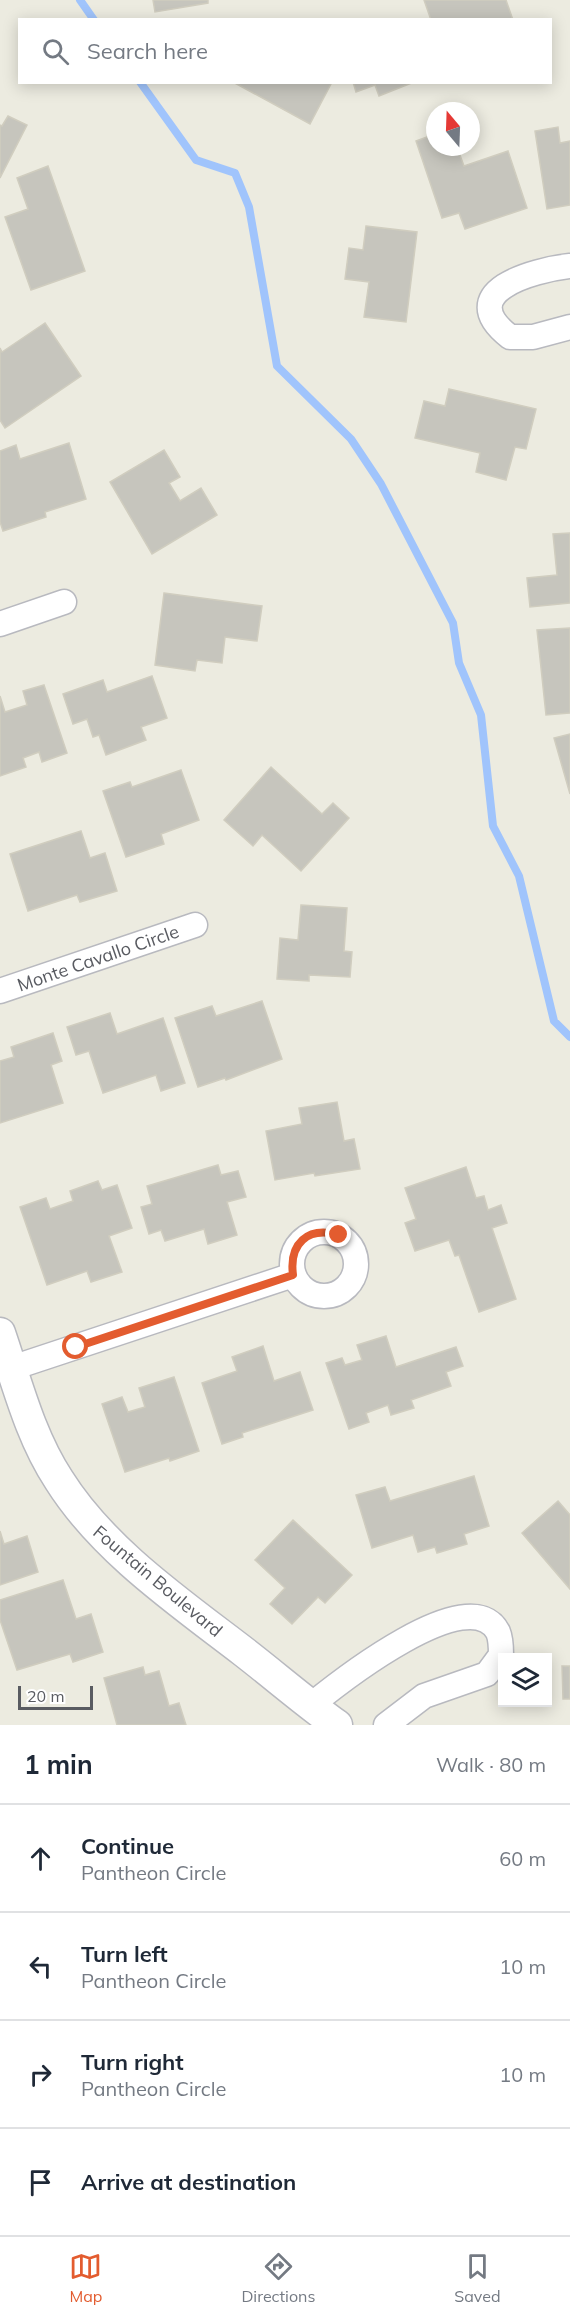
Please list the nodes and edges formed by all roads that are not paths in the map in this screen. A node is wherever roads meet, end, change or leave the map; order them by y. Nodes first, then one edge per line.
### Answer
1 (570, 266) edge
2 (570, 327) edge
3 (64, 602) dead end
4 (0, 624) edge
5 (195, 925) dead end
6 (0, 991) edge
7 (293, 1275) dead end
8 (0, 1333) edge
9 (12, 1368) junction
10 (310, 1706) junction
11 (337, 1725) edge
12 (386, 1725) edge

1 - 2 street
3 - 4 street
5 - 6 street, Monte Cavallo Circle
7 - 9 street
8 - 9 street, Fountain Boulevard
9 - 10 street, Fountain Boulevard
10 - 11 street, Fountain Boulevard
10 - 12 street

